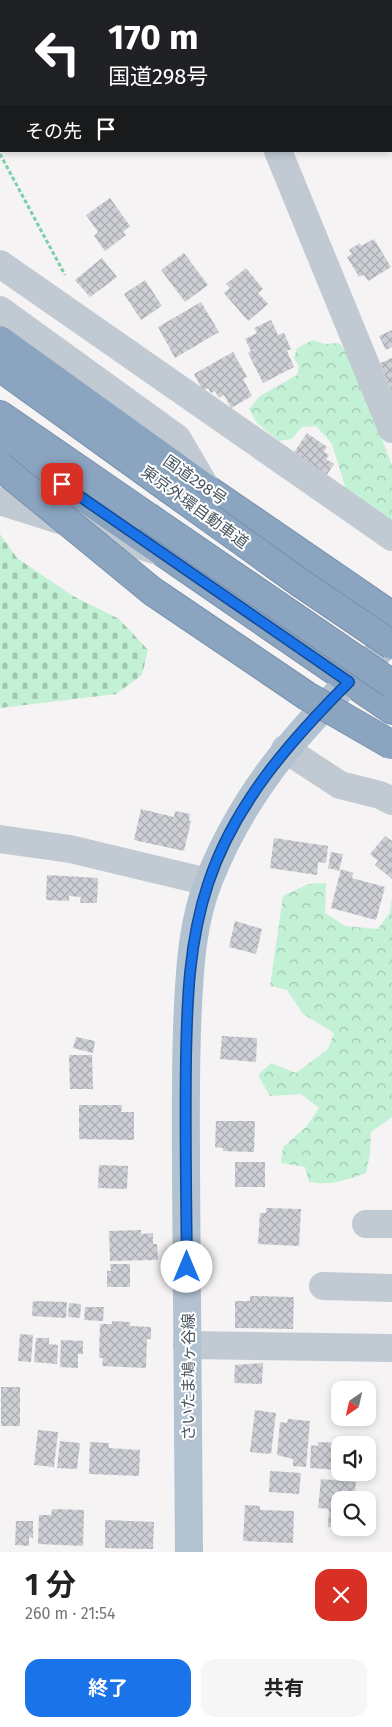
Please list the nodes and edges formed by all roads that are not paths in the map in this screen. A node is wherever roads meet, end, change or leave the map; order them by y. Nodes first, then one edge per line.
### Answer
1 (278, 152) edge
2 (0, 264) edge
3 (0, 310) edge
4 (0, 340) edge
5 (0, 367) edge
6 (0, 415) edge
7 (392, 429) edge
8 (0, 440) edge
9 (0, 466) edge
10 (207, 489) junction
11 (0, 501) edge
12 (392, 537) edge
13 (160, 552) junction
14 (299, 582) junction
15 (392, 616) edge
16 (392, 638) edge
17 (392, 645) edge
18 (349, 682) junction
19 (392, 684) edge
20 (307, 696) junction
21 (392, 710) edge
22 (392, 745) edge
23 (285, 749) junction
24 (392, 758) edge
25 (392, 801) edge
26 (0, 839) edge
27 (208, 882) junction
28 (323, 1286) dead end
29 (392, 1288) edge
30 (188, 1344) junction
31 (392, 1348) edge
32 (189, 1552) edge

1 - 7 street
2 - 12 street
3 - 10 street
4 - 10 highway, 国道298号
5 - 14 highway, 東京外環自動車道, bridge
6 - 19 highway, 東京外環自動車道, bridge
8 - 13 highway
9 - 20 highway, bridge
10 - 15 highway, 国道298号
11 - 13 street
13 - 18 highway
14 - 16 highway, bridge
14 - 17 highway, 東京外環自動車道, bridge
16 - 18 main road, さいたま鳩ヶ谷線
18 - 21 highway
18 - 23 main road, さいたま鳩ヶ谷線
20 - 22 highway, bridge
20 - 24 highway, bridge
23 - 25 street
23 - 27 main road, さいたま鳩ヶ谷線
26 - 27 street
27 - 30 main road, さいたま鳩ヶ谷線
28 - 29 street
30 - 31 street
30 - 32 main road, さいたま鳩ヶ谷線

